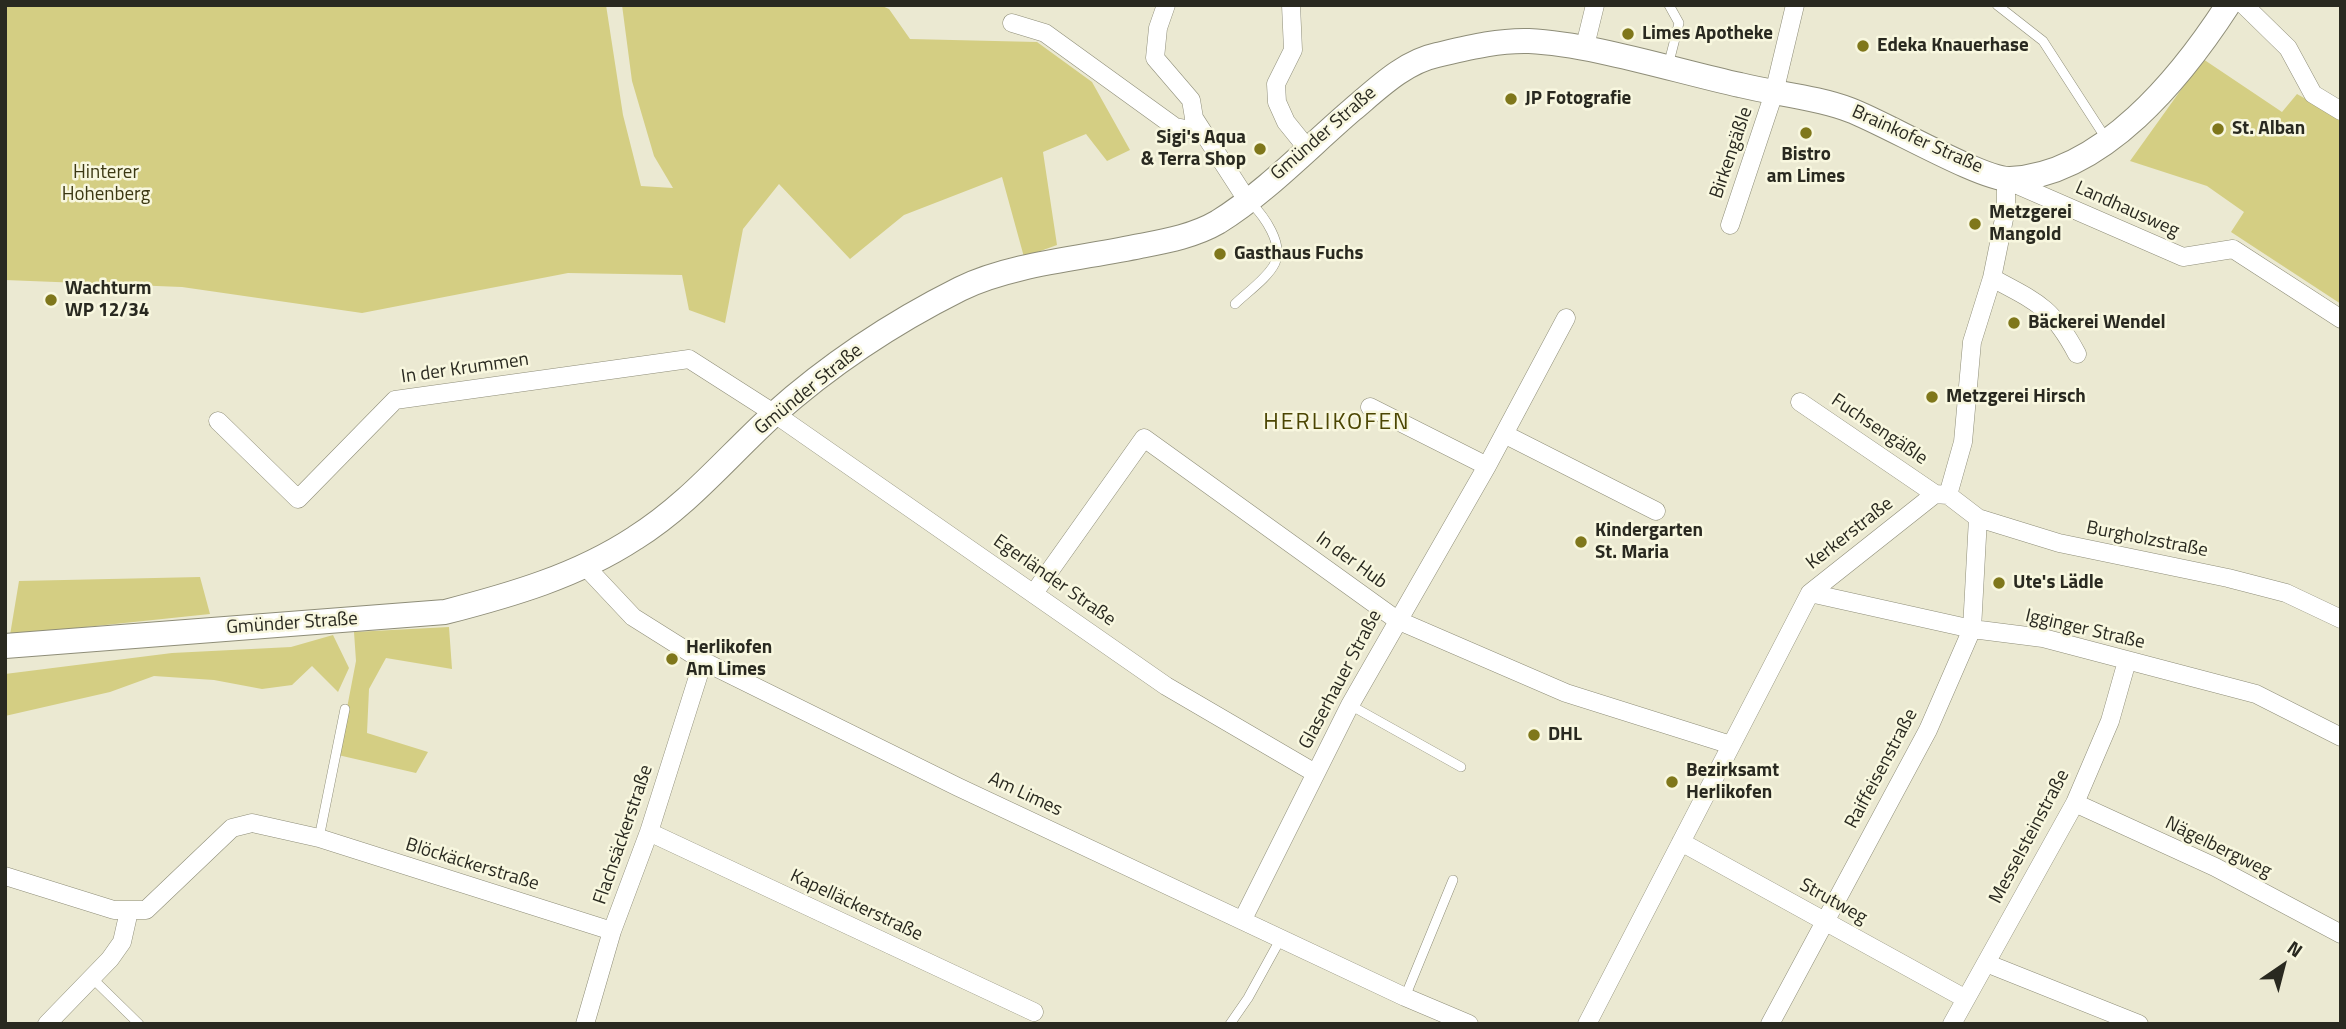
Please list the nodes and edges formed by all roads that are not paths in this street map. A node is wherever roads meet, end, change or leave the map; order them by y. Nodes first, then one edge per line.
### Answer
1 (1166, 5) edge
2 (1291, 5) edge
3 (1595, 5) edge
4 (1669, 5) edge
5 (1794, 5) edge
6 (1997, 5) edge
7 (2228, 5) edge
8 (2244, 5) edge
9 (1012, 23) dead end
10 (1584, 50) junction
11 (1667, 69) junction
12 (1774, 93) junction
13 (2341, 111) edge
14 (1203, 132) junction
15 (2108, 141) junction
16 (1307, 148) junction
17 (2006, 180) junction
18 (1247, 200) junction
19 (1730, 225) dead end
20 (1992, 278) junction
21 (1235, 304) dead end
22 (1566, 318) dead end
23 (2341, 319) edge
24 (2077, 354) dead end
25 (1800, 402) dead end
26 (1370, 407) dead end
27 (775, 414) junction
28 (218, 421) dead end
29 (1504, 434) junction
30 (1487, 466) junction
31 (1941, 495) junction
32 (1656, 511) dead end
33 (1978, 518) junction
34 (586, 567) junction
35 (1034, 593) junction
36 (1810, 593) junction
37 (2341, 619) edge
38 (1396, 620) junction
39 (1972, 629) junction
40 (5, 646) edge
41 (703, 661) junction
42 (2127, 661) junction
43 (1350, 705) junction
44 (345, 709) dead end
45 (2341, 737) edge
46 (1731, 745) junction
47 (1461, 767) dead end
48 (1315, 774) junction
49 (2075, 803) junction
50 (649, 832) junction
51 (319, 838) junction
52 (1681, 842) junction
53 (5, 876) edge
54 (1453, 880) dead end
55 (128, 911) junction
56 (1243, 919) junction
57 (1825, 922) junction
58 (612, 931) junction
59 (2341, 934) edge
60 (1281, 937) junction
61 (1986, 963) junction
62 (93, 979) junction
63 (1405, 997) junction
64 (1966, 999) junction
65 (1032, 1018) edge
66 (47, 1024) edge
67 (139, 1024) edge
68 (585, 1024) edge
69 (1230, 1024) edge
70 (1469, 1024) edge
71 (1587, 1024) edge
72 (1770, 1024) edge
73 (1952, 1024) edge
74 (2139, 1024) edge

1 - 14 street
2 - 16 street
3 - 10 street
4 - 11 lane
5 - 12 street, Birkengäßle
6 - 15 lane
7 - 15 main road, Brainkofer Straße
8 - 13 street
9 - 14 street
10 - 11 main road, Brainkofer Straße
10 - 16 main road, Gmünder Straße
11 - 12 main road, Brainkofer Straße
12 - 17 main road, Brainkofer Straße
12 - 19 street, Birkengäßle
14 - 18 street
15 - 17 main road, Brainkofer Straße
16 - 18 main road, Gmünder Straße
17 - 20 street
17 - 23 street, Landhausweg
18 - 21 lane
18 - 27 main road, Gmünder Straße
20 - 24 street
20 - 31 street
22 - 29 street, Glaserhauer Straße
25 - 31 street, Fuchsengäßle
26 - 30 street
27 - 28 street, In der Krummen
27 - 34 main road, Gmünder Straße
27 - 35 street, Egerländer Straße
29 - 30 street, Glaserhauer Straße
29 - 32 street
30 - 38 street, Glaserhauer Straße
31 - 33 street, Burgholzstraße
31 - 36 street, Kerkerstraße
33 - 37 street, Burgholzstraße
33 - 39 street, Raiffeisenstraße
34 - 40 main road, Gmünder Straße
34 - 41 street, Am Limes
35 - 38 street, In der Hub
35 - 48 street, Egerländer Straße
36 - 39 street, Igginger Straße
36 - 46 street, Kerkerstraße
38 - 43 street, Glaserhauer Straße
38 - 46 street, In der Hub
39 - 42 street, Igginger Straße
39 - 57 street, Raiffeisenstraße
41 - 50 street, Flachsäckerstraße
41 - 56 street, Am Limes
42 - 45 street, Igginger Straße
42 - 49 street, Messelsteinstraße
43 - 47 lane
43 - 48 street, Glaserhauer Straße
44 - 51 lane
46 - 52 street, Kerkerstraße
48 - 56 street, Glaserhauer Straße
49 - 59 street, Nägelbergweg
49 - 61 street, Messelsteinstraße
50 - 58 street, Flachsäckerstraße
50 - 65 street, Kapelläckerstraße
51 - 55 street, Blöckäckerstraße
51 - 58 street, Blöckäckerstraße
52 - 57 street, Strutweg
52 - 71 street, Kerkerstraße
53 - 55 street
54 - 63 lane
55 - 62 street
56 - 60 street, Am Limes
57 - 64 street, Strutweg
57 - 72 street, Raiffeisenstraße
58 - 68 street, Flachsäckerstraße
60 - 63 street, Am Limes
60 - 69 lane
61 - 64 street, Messelsteinstraße
61 - 74 street
62 - 66 street
62 - 67 lane
63 - 70 street, Am Limes
64 - 73 street, Messelsteinstraße

